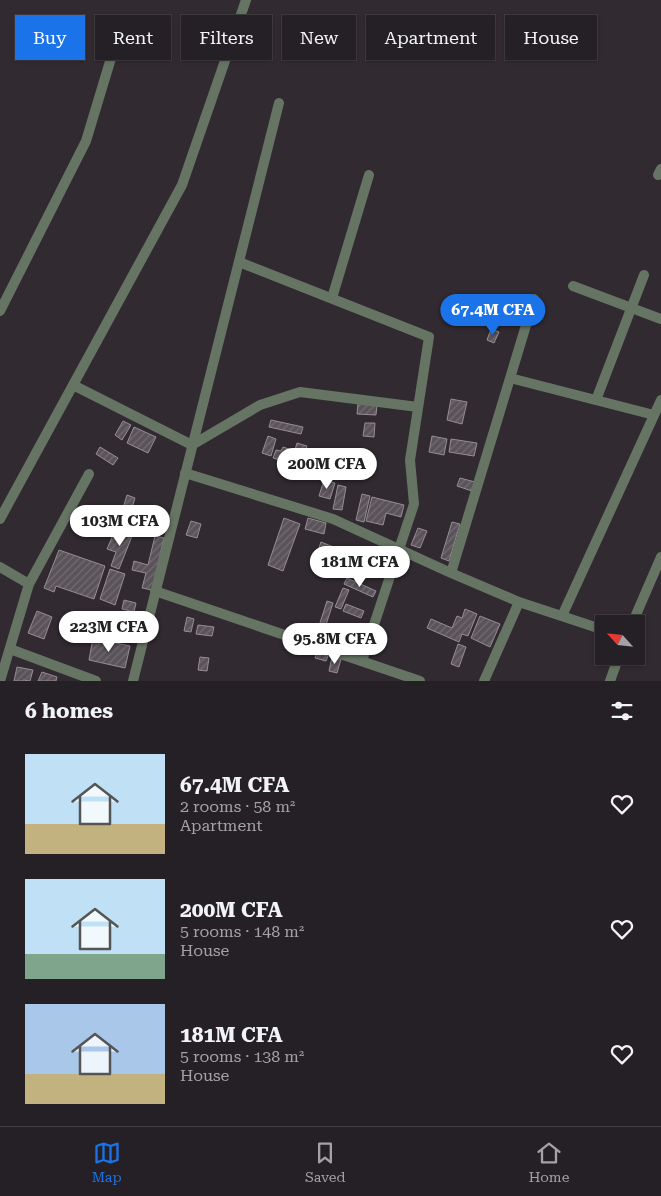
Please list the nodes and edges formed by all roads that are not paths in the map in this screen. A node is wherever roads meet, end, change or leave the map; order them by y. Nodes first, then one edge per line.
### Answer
1 (246, 0) edge
2 (110, 60) edge
3 (279, 103) dead end
4 (369, 175) dead end
5 (239, 262) junction
6 (644, 275) dead end
7 (573, 286) dead end
8 (332, 298) junction
9 (534, 300) dead end
10 (631, 308) junction
11 (0, 311) edge
12 (661, 319) edge
13 (510, 378) junction
14 (73, 385) junction
15 (596, 400) junction
16 (661, 400) edge
17 (418, 407) junction
18 (654, 415) junction
19 (192, 445) junction
20 (185, 473) junction
21 (89, 474) dead end
22 (0, 519) edge
23 (399, 550) junction
24 (660, 560) edge
25 (0, 566) edge
26 (451, 573) junction
27 (29, 584) junction
28 (155, 591) junction
29 (519, 602) junction
30 (636, 615) edge
31 (562, 616) junction
32 (595, 627) edge
33 (10, 649) junction
34 (3, 659) edge
35 (362, 661) junction
36 (616, 665) edge
37 (0, 681) edge
38 (96, 681) edge
39 (132, 681) edge
40 (420, 681) edge
41 (484, 681) edge
42 (610, 681) edge

1 - 14 street
2 - 11 street
3 - 5 street
4 - 8 street
5 - 8 street
5 - 19 street
6 - 10 street
7 - 10 street
8 - 17 street
9 - 13 street
10 - 12 street
10 - 15 street
13 - 15 street
13 - 26 street
14 - 19 street
14 - 22 street
15 - 18 street
16 - 18 street
17 - 19 street
17 - 23 street
18 - 31 street
19 - 20 street
20 - 23 street
20 - 28 street
21 - 27 street
23 - 26 street
23 - 35 street
24 - 30 street
25 - 27 street
26 - 29 street
27 - 33 street
28 - 35 street
28 - 39 street
29 - 31 street
29 - 41 street
31 - 32 street
33 - 34 street
33 - 38 street
34 - 37 street
35 - 40 street
36 - 42 street

